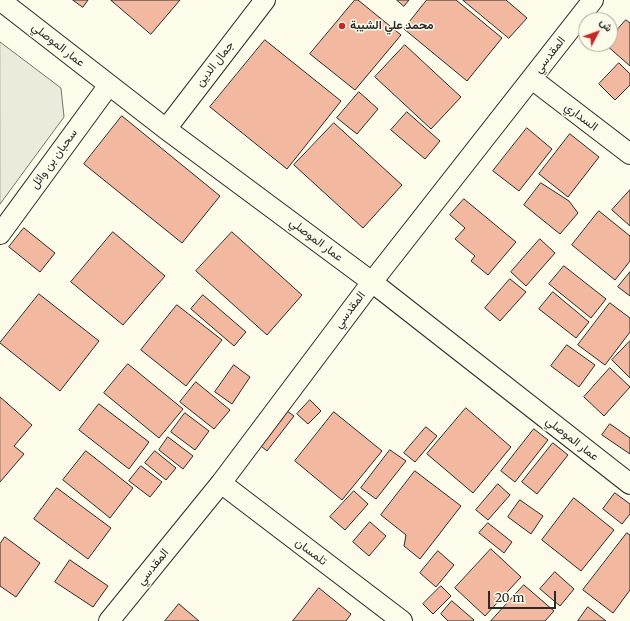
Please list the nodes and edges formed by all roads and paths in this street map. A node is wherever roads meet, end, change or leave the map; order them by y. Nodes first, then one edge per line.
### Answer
1 (0, 0) edge
2 (265, 0) edge
3 (593, 0) edge
4 (532, 79) junction
5 (109, 85) junction
6 (166, 129) junction
7 (630, 154) edge
8 (0, 234) edge
9 (372, 282) junction
10 (221, 482) junction
11 (630, 484) edge
12 (109, 621) edge
13 (402, 621) edge

1 - 5 street, عمار الموصلي
2 - 6 street, جمال الدين
3 - 4 street, المقدسي
4 - 7 street, السداري
4 - 9 street, المقدسي
5 - 6 street, عمار الموصلي
5 - 8 street, سحبان بن وائل
6 - 9 street, عمار الموصلي
9 - 10 street, المقدسي
9 - 11 street, عمار الموصلي
10 - 12 street, المقدسي
10 - 13 street, تلمسان

